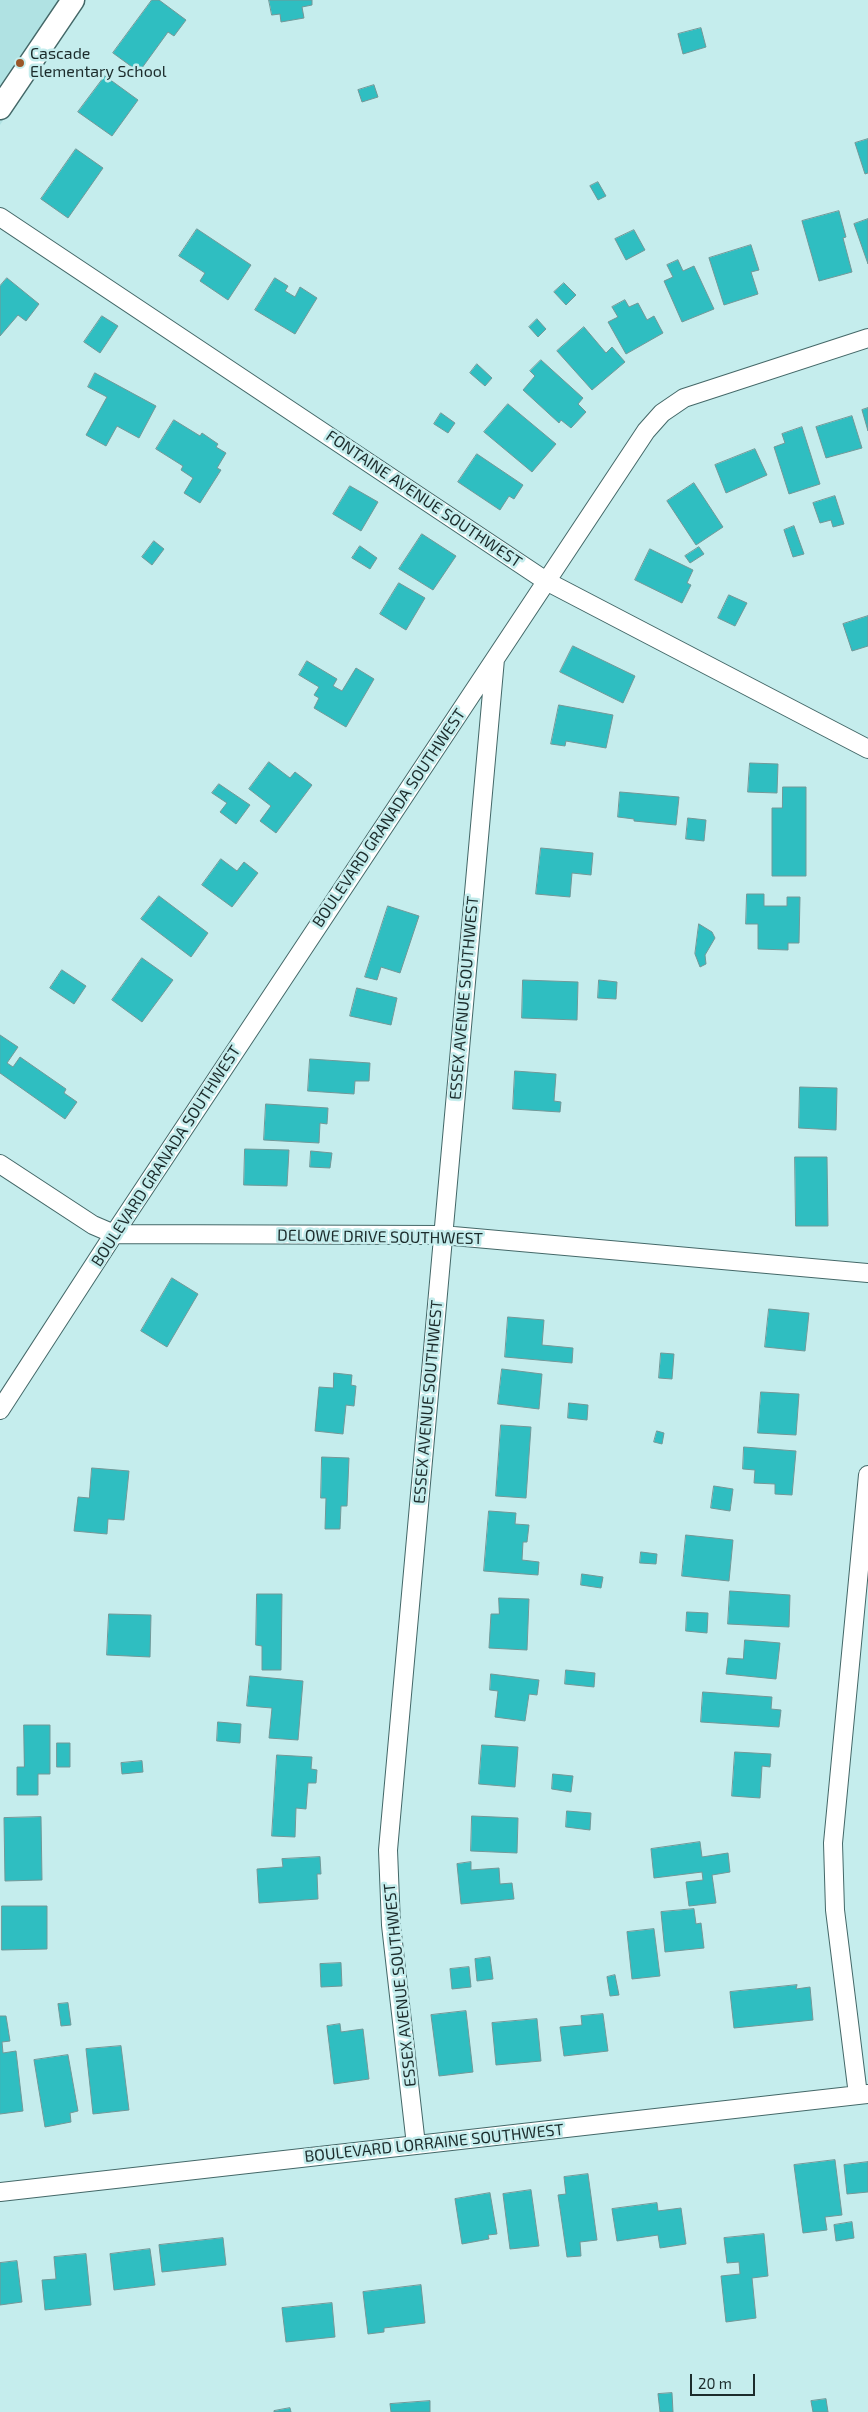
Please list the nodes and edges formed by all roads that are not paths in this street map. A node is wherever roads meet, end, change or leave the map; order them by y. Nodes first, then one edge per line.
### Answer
1 (73, 0) edge
2 (0, 108) edge
3 (0, 217) edge
4 (868, 338) edge
5 (546, 581) junction
6 (494, 659) junction
7 (868, 749) edge
8 (0, 1164) edge
9 (114, 1234) junction
10 (442, 1235) junction
11 (868, 1273) edge
12 (0, 1410) edge
13 (868, 1475) edge
14 (863, 2094) edge
15 (416, 2145) junction
16 (0, 2192) edge

1 - 2 street
3 - 5 street, FONTAINE AVENUE SOUTHWEST
4 - 5 street, BOULEVARD GRANADA SOUTHWEST
5 - 6 street, BOULEVARD GRANADA SOUTHWEST
5 - 7 street, FONTAINE AVENUE SOUTHWEST
6 - 9 street, BOULEVARD GRANADA SOUTHWEST
6 - 10 street, ESSEX AVENUE SOUTHWEST
8 - 9 street, DELOWE DRIVE SOUTHWEST
9 - 10 street, DELOWE DRIVE SOUTHWEST
9 - 12 street, BOULEVARD GRANADA SOUTHWEST
10 - 11 street, DELOWE DRIVE SOUTHWEST
10 - 15 street, ESSEX AVENUE SOUTHWEST
13 - 14 street
14 - 15 street, BOULEVARD LORRAINE SOUTHWEST
15 - 16 street, BOULEVARD LORRAINE SOUTHWEST

